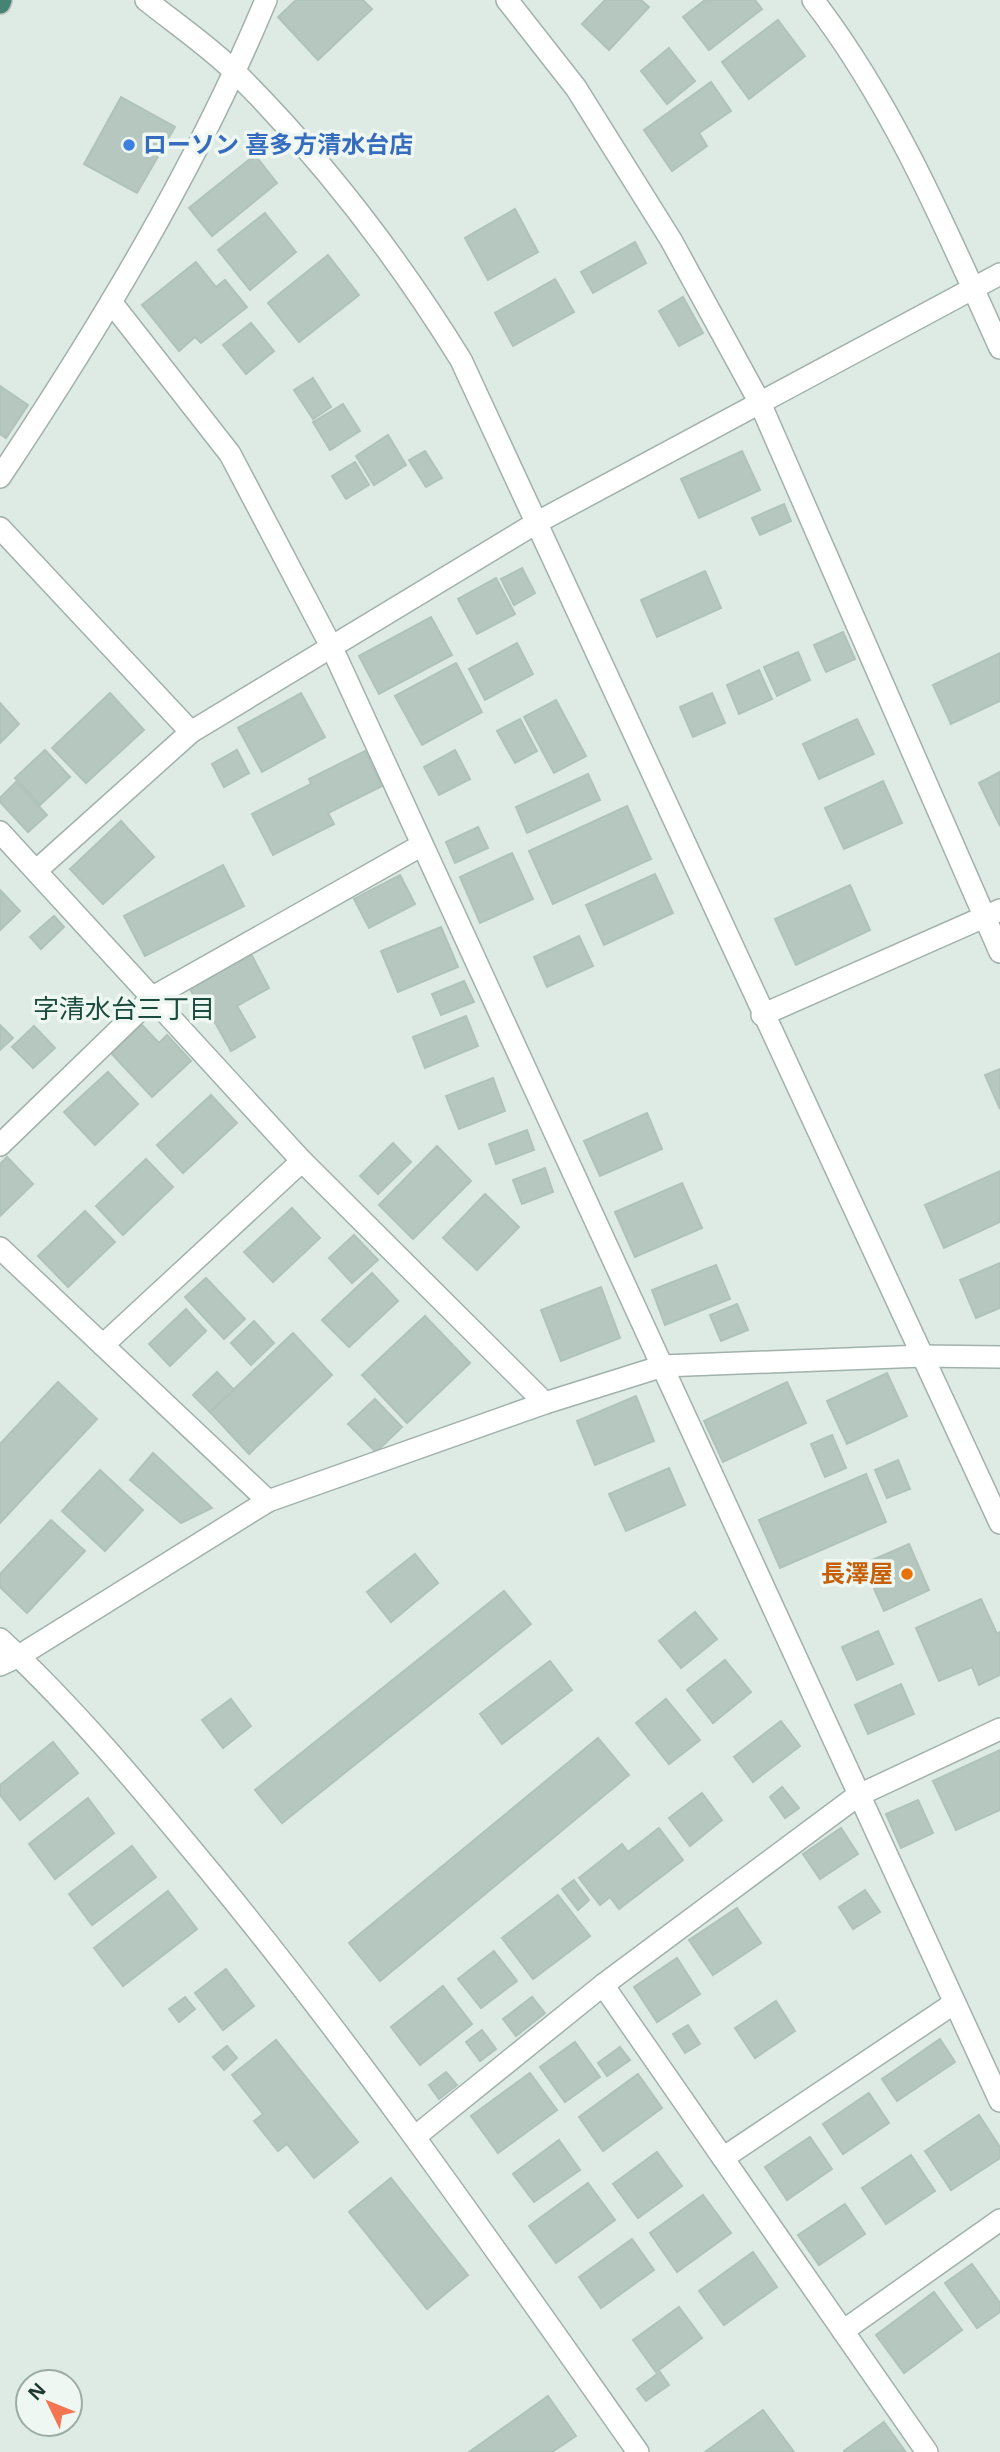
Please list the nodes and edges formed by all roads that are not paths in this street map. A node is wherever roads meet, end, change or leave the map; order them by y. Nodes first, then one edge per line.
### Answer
1 (146, 0) edge
2 (266, 0) edge
3 (507, 0) edge
4 (813, 0) edge
5 (236, 73) junction
6 (1000, 274) edge
7 (973, 288) junction
8 (111, 303) junction
9 (1000, 348) edge
10 (760, 403) junction
11 (0, 477) edge
12 (537, 523) junction
13 (0, 528) edge
14 (332, 648) junction
15 (191, 732) junction
16 (2, 839) edge
17 (422, 845) junction
18 (37, 870) junction
19 (992, 913) edge
20 (1000, 952) edge
21 (153, 997) junction
22 (762, 1015) junction
23 (0, 1145) edge
24 (302, 1161) junction
25 (0, 1248) edge
26 (103, 1345) junction
27 (923, 1356) junction
28 (1000, 1357) edge
29 (663, 1366) junction
30 (545, 1403) junction
31 (268, 1501) junction
32 (1000, 1523) edge
33 (0, 1639) edge
34 (9, 1661) edge
35 (1000, 1729) edge
36 (857, 1796) junction
37 (603, 1985) junction
38 (953, 2004) junction
39 (1000, 2101) edge
40 (416, 2137) junction
41 (723, 2158) junction
42 (1000, 2220) edge
43 (843, 2331) junction
44 (638, 2452) edge
45 (927, 2452) edge

1 - 5 street
2 - 5 street
3 - 10 street
4 - 7 street
5 - 8 street
5 - 12 street
6 - 7 street
7 - 9 street
7 - 10 street
8 - 11 street
8 - 14 street
10 - 12 street
10 - 19 street
12 - 14 street
12 - 22 street
13 - 15 street
14 - 15 street
14 - 17 street
15 - 18 street
16 - 18 street
17 - 21 street
17 - 29 street
18 - 21 street
19 - 20 street
19 - 22 street
21 - 23 street
21 - 24 street
22 - 27 street
24 - 26 street
24 - 30 street
25 - 26 street
26 - 31 street
27 - 28 street
27 - 29 street
27 - 32 street
29 - 30 street
29 - 36 street
30 - 31 street
31 - 34 street
33 - 34 street
34 - 40 street
35 - 36 street
36 - 37 street
36 - 38 street
37 - 40 street
37 - 41 street
38 - 39 street
38 - 41 street
40 - 44 street
41 - 43 street
42 - 43 street
43 - 45 street

